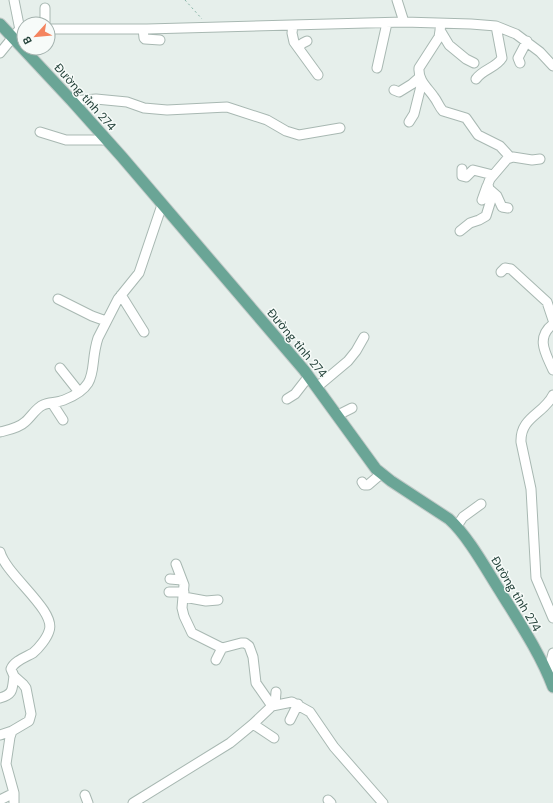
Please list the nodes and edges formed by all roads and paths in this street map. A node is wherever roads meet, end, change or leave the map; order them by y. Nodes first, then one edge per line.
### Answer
1 (14, 0) edge
2 (185, 0) edge
3 (397, 0) edge
4 (45, 8) dead end
5 (16, 16) edge
6 (45, 16) edge
7 (404, 22) junction
8 (387, 23) junction
9 (0, 24) edge
10 (293, 25) junction
11 (496, 26) junction
12 (209, 27) junction
13 (440, 27) junction
14 (56, 29) edge
15 (143, 29) junction
16 (16, 31) edge
17 (16, 35) edge
18 (160, 40) dead end
19 (307, 41) dead end
20 (527, 41) junction
21 (298, 47) junction
22 (0, 53) edge
23 (37, 56) edge
24 (552, 62) edge
25 (474, 63) dead end
26 (520, 63) dead end
27 (378, 68) dead end
28 (318, 75) dead end
29 (476, 79) dead end
30 (421, 80) junction
31 (394, 90) dead end
32 (72, 101) junction
33 (409, 122) dead end
34 (340, 128) dead end
35 (40, 132) dead end
36 (107, 140) junction
37 (510, 157) junction
38 (540, 159) dead end
39 (462, 169) dead end
40 (493, 175) junction
41 (488, 187) junction
42 (482, 200) dead end
43 (162, 206) junction
44 (508, 208) dead end
45 (460, 231) dead end
46 (501, 272) dead end
47 (122, 295) junction
48 (58, 299) dead end
49 (553, 320) edge
50 (106, 321) junction
51 (553, 324) edge
52 (144, 332) dead end
53 (364, 337) dead end
54 (60, 368) dead end
55 (553, 370) edge
56 (309, 376) junction
57 (317, 387) junction
58 (79, 392) junction
59 (287, 399) dead end
60 (552, 400) edge
61 (52, 403) junction
62 (352, 408) dead end
63 (338, 415) junction
64 (63, 420) dead end
65 (0, 432) edge
66 (382, 473) junction
67 (362, 482) dead end
68 (481, 504) dead end
69 (457, 526) junction
70 (0, 552) edge
71 (176, 564) dead end
72 (170, 578) dead end
73 (182, 580) junction
74 (169, 592) dead end
75 (184, 595) junction
76 (218, 600) dead end
77 (553, 618) edge
78 (222, 648) junction
79 (553, 653) edge
80 (216, 660) dead end
81 (548, 673) junction
82 (14, 676) junction
83 (553, 687) edge
84 (276, 692) dead end
85 (0, 698) edge
86 (298, 704) junction
87 (274, 705) junction
88 (290, 720) dead end
89 (253, 724) junction
90 (12, 732) junction
91 (0, 734) edge
92 (274, 738) dead end
93 (14, 793) junction
94 (0, 800) edge
95 (14, 803) edge
96 (133, 803) edge
97 (383, 803) edge

1 - 5 street
2 - 12 path
3 - 7 street
4 - 6 street
7 - 8 street
7 - 13 street
8 - 10 street
8 - 27 street
9 - 16 main road, Đường tỉnh 274
10 - 12 street
10 - 21 street
11 - 13 street
11 - 20 street
11 - 29 street
12 - 15 street
13 - 25 street
13 - 30 street
14 - 15 street
15 - 18 street
17 - 22 street
19 - 21 street
20 - 24 street
20 - 26 street
21 - 28 street
23 - 32 main road, Đường tỉnh 274
30 - 31 street
30 - 33 street
30 - 37 street
32 - 34 street
32 - 36 main road, Đường tỉnh 274
35 - 36 street
36 - 43 main road, Đường tỉnh 274
37 - 38 street
37 - 40 street
39 - 40 street
40 - 41 street
41 - 42 street
41 - 44 street
41 - 45 street
43 - 47 street
43 - 56 main road, Đường tỉnh 274
46 - 49 street
47 - 50 street
47 - 52 street
48 - 50 street
50 - 58 street
51 - 55 street
53 - 57 street
54 - 58 street
56 - 57 main road, Đường tỉnh 274
56 - 59 street
57 - 63 main road, Đường tỉnh 274
58 - 61 street
60 - 77 street
61 - 64 street
61 - 65 street
62 - 63 street
63 - 66 main road, Đường tỉnh 274
66 - 67 street
66 - 69 main road, Đường tỉnh 274
68 - 69 street
69 - 81 main road, Đường tỉnh 274
70 - 82 street
71 - 73 street
72 - 73 street
73 - 75 street
74 - 75 street
75 - 76 street
75 - 78 street
78 - 80 street
78 - 87 street
79 - 81 street
81 - 83 main road, Đường tỉnh 274
82 - 85 street
82 - 90 street
84 - 87 street
86 - 87 street
86 - 88 street
86 - 97 street
87 - 89 street
89 - 92 street
89 - 96 street
90 - 91 street
90 - 93 street
93 - 94 street
93 - 95 street

